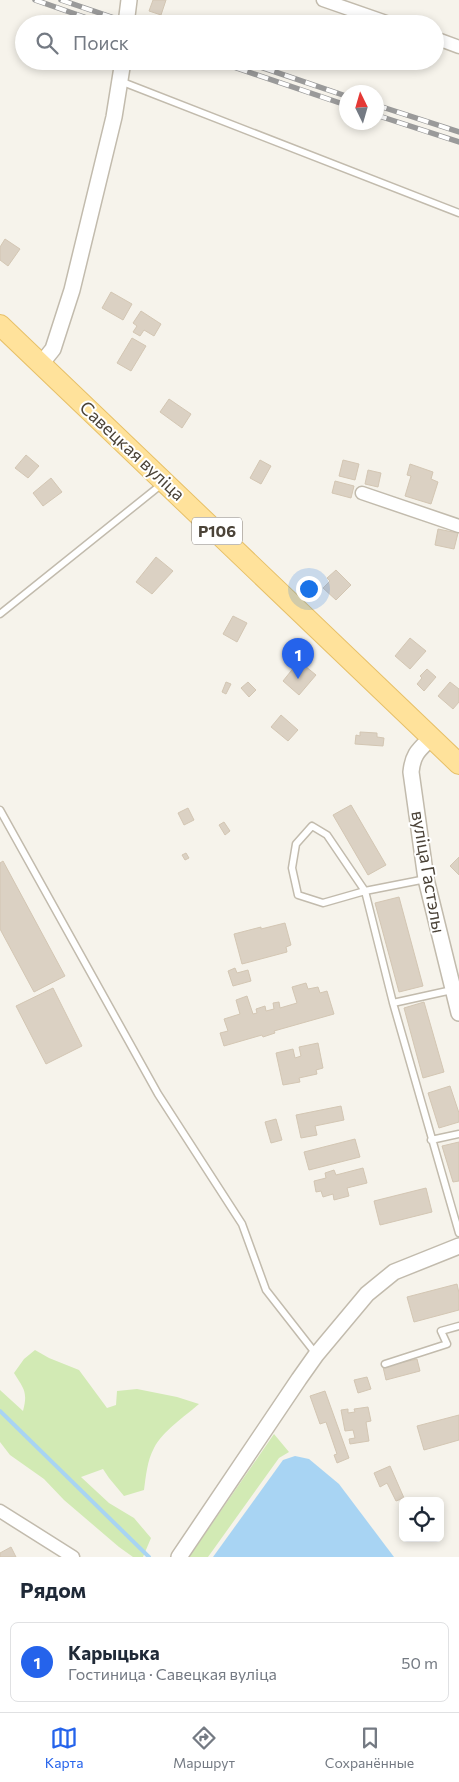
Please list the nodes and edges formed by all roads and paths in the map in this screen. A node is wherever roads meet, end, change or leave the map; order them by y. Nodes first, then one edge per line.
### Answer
1 (129, 0) edge
2 (323, 0) edge
3 (127, 15) edge
4 (366, 15) edge
5 (444, 41) edge
6 (459, 47) edge
7 (122, 70) edge
8 (120, 81) junction
9 (459, 213) edge
10 (0, 325) edge
11 (40, 364) junction
12 (165, 482) junction
13 (362, 493) dead end
14 (459, 526) edge
15 (0, 614) edge
16 (432, 737) junction
17 (459, 764) edge
18 (0, 810) edge
19 (426, 879) junction
20 (365, 891) junction
21 (452, 990) junction
22 (393, 1003) junction
23 (459, 1013) edge
24 (459, 1134) edge
25 (431, 1140) junction
26 (459, 1233) edge
27 (459, 1246) edge
28 (459, 1326) edge
29 (316, 1355) junction
30 (385, 1364) dead end
31 (0, 1511) edge
32 (73, 1557) edge
33 (179, 1557) edge

1 - 3 street
2 - 4 street
5 - 6 street
7 - 8 street
8 - 9 lane
8 - 11 street
10 - 11 main road, Савецкая вуліца / Р106
11 - 12 main road, Савецкая вуліца / Р106
12 - 15 lane
12 - 16 main road, Савецкая вуліца / Р106
13 - 14 street
16 - 17 main road, Савецкая вуліца / Р106
16 - 19 street, вуліца Гастэлы
18 - 29 lane
19 - 20 lane
19 - 21 street, вуліца Гастэлы
20 - 20 lane
20 - 22 lane
21 - 22 lane
21 - 23 street, вуліца Гастэлы
22 - 25 lane
24 - 25 lane
25 - 26 lane
27 - 29 street
28 - 30 lane
29 - 33 street
31 - 32 street

